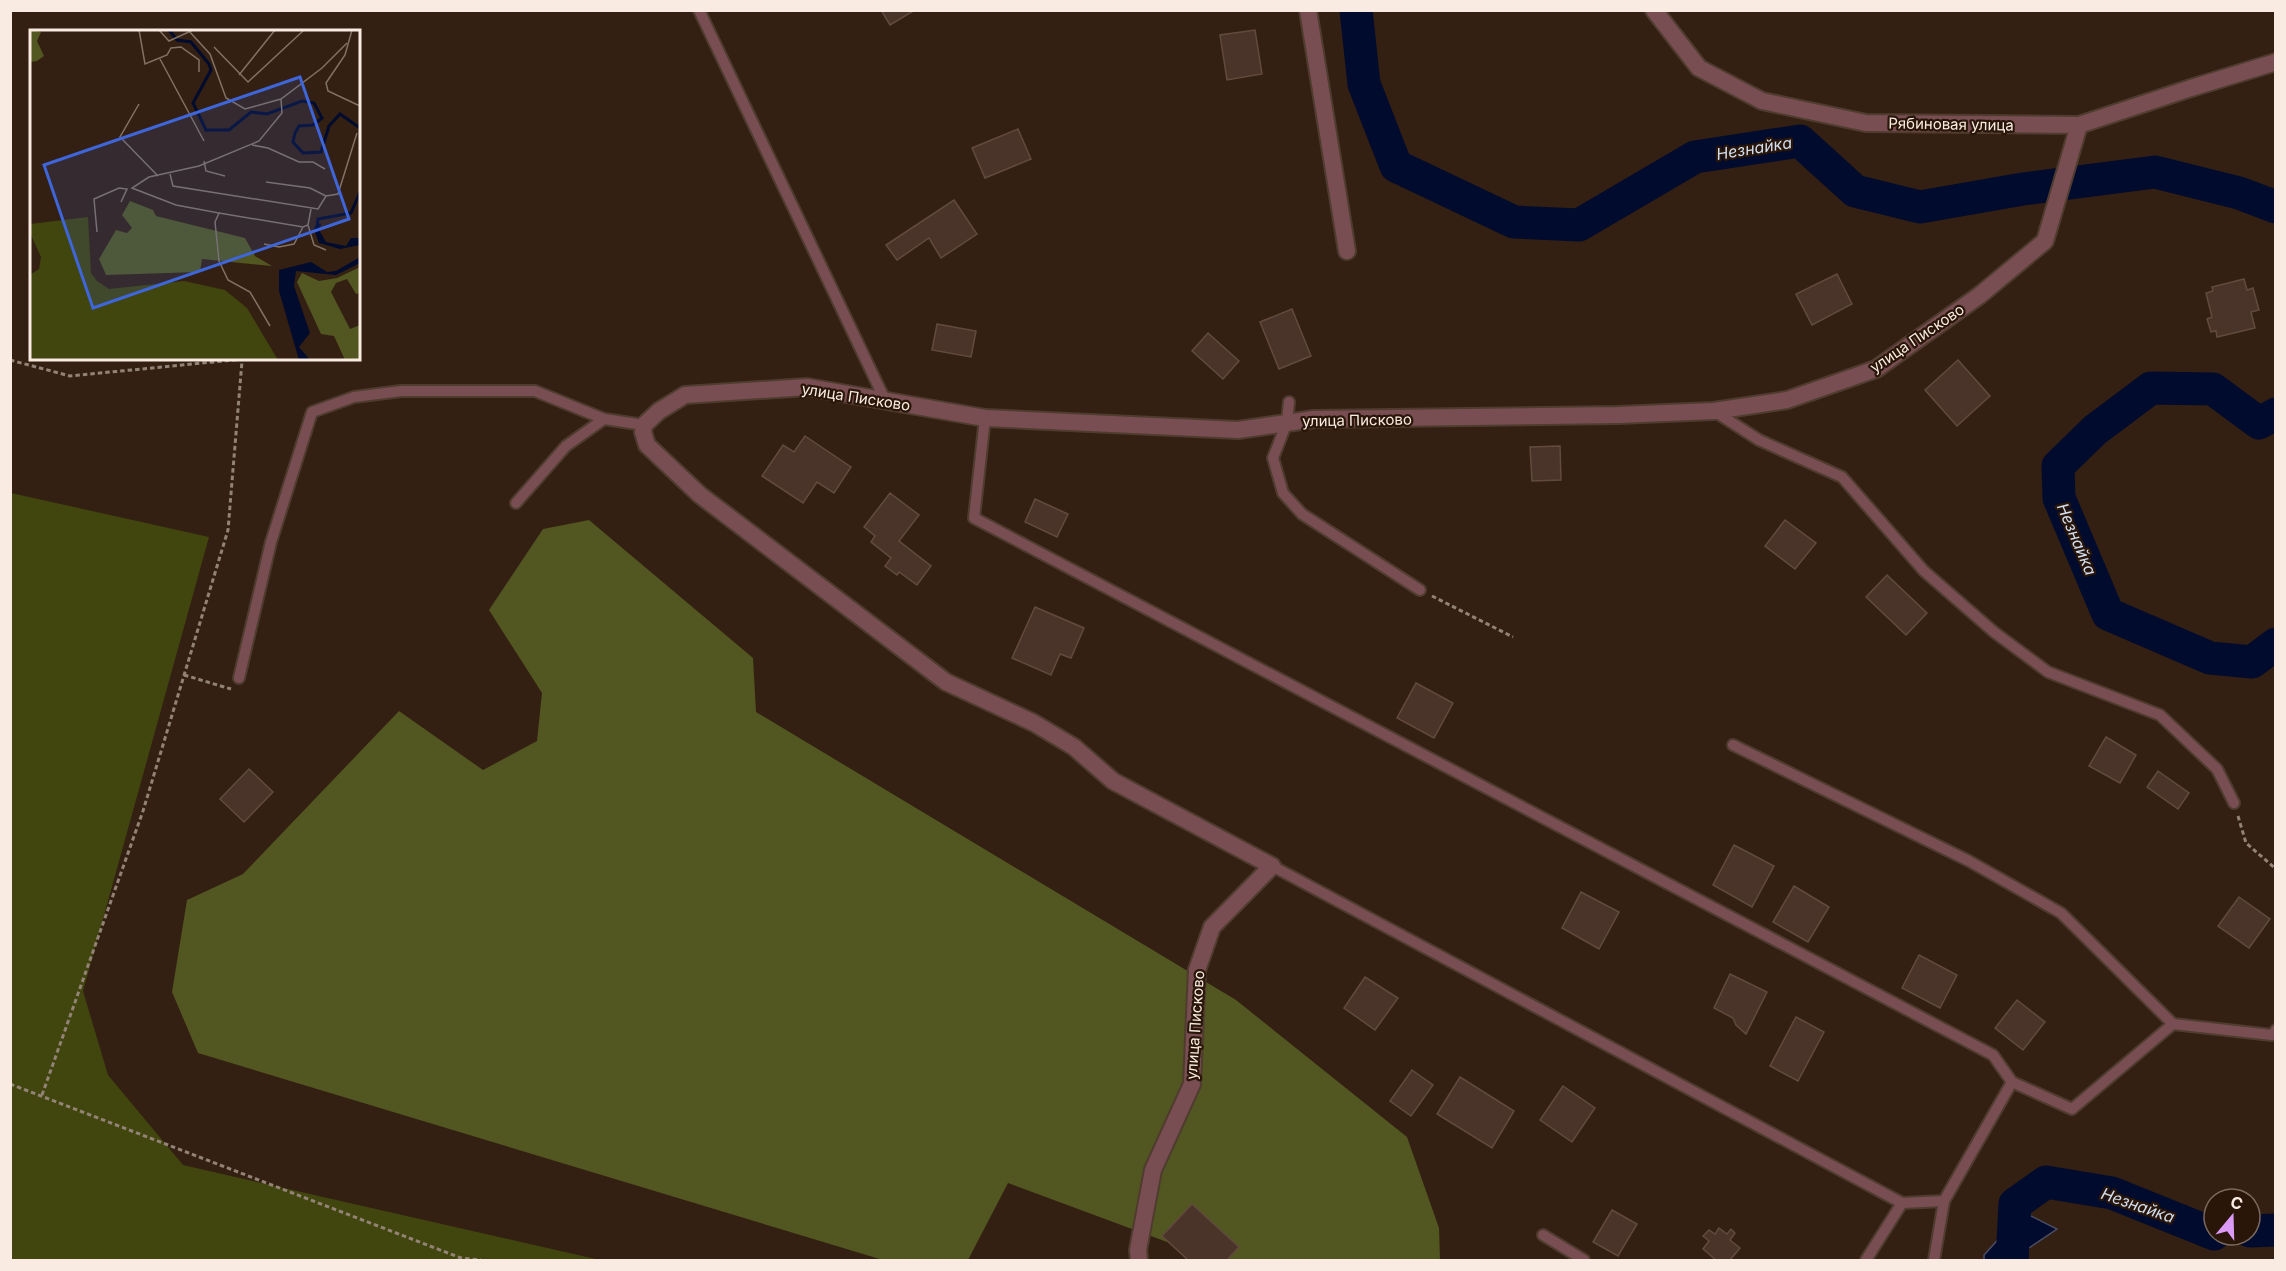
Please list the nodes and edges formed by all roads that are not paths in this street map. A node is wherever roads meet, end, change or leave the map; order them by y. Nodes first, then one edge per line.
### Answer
1 (699, 10) edge
2 (1308, 10) edge
3 (1654, 10) edge
4 (2276, 62) edge
5 (2079, 126) junction
6 (1347, 251) dead end
7 (886, 402) junction
8 (1289, 402) dead end
9 (1714, 411) junction
10 (986, 418) junction
11 (604, 419) junction
12 (1287, 422) junction
13 (644, 424) junction
14 (516, 503) dead end
15 (1420, 590) road end
16 (239, 678) road end
17 (1733, 746) dead end
18 (2234, 803) road end
19 (1272, 866) junction
20 (2173, 1024) junction
21 (2276, 1030) edge
22 (2012, 1082) junction
23 (1944, 1201) junction
24 (1902, 1203) junction
25 (1543, 1235) dead end
26 (1139, 1260) edge
27 (1584, 1260) edge
28 (1866, 1260) edge
29 (1934, 1260) edge

1 - 7 lane
2 - 6 street
3 - 5 street, Рябиновая улица
4 - 5 street, Рябиновая улица
5 - 9 street, улица Писково
7 - 10 street, улица Писково
7 - 13 street, улица Писково
8 - 12 lane
9 - 12 street, улица Писково
9 - 18 lane
10 - 12 street, улица Писково
10 - 22 lane
11 - 13 lane
11 - 14 lane
11 - 16 lane
12 - 15 lane
13 - 19 street
17 - 20 lane
19 - 24 lane
19 - 26 street, улица Писково
20 - 21 lane
20 - 22 lane
22 - 23 lane
23 - 24 lane
23 - 29 lane
24 - 28 lane
25 - 27 lane

